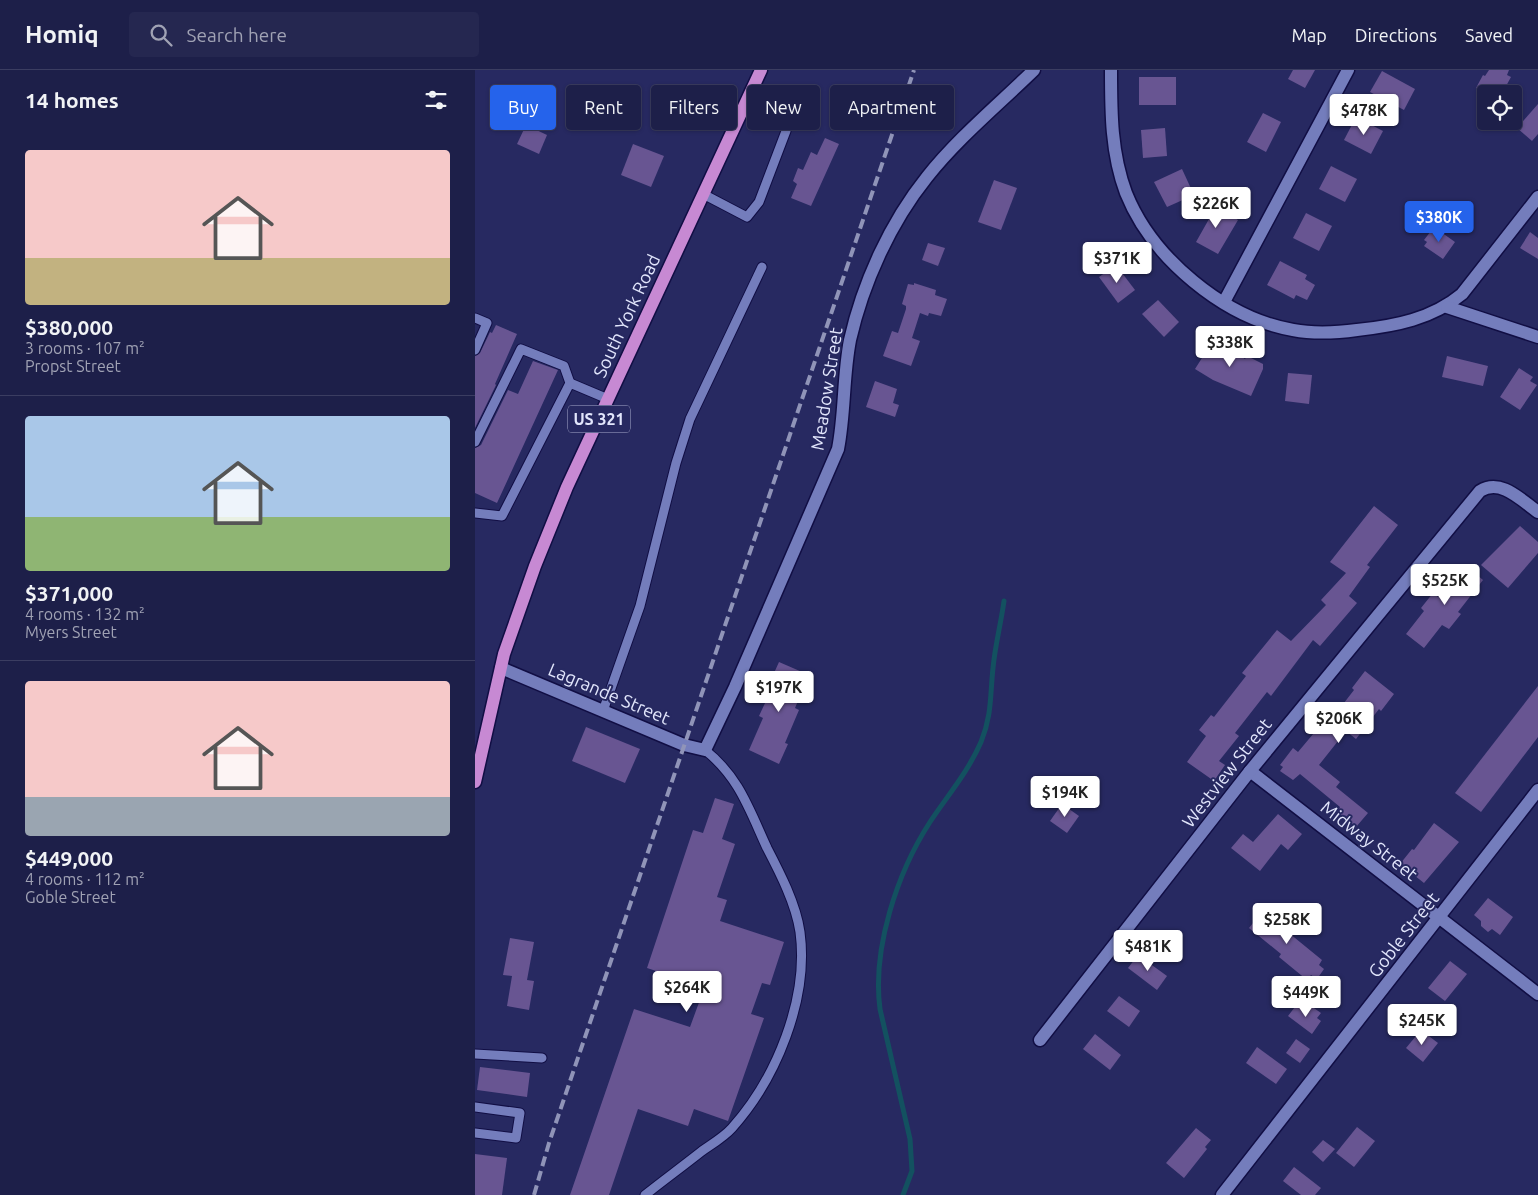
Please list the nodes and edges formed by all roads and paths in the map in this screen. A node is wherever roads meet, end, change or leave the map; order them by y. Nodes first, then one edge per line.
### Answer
1 (761, 70) edge
2 (1034, 70) edge
3 (1111, 70) edge
4 (1348, 70) edge
5 (754, 85) edge
6 (747, 99) edge
7 (785, 130) edge
8 (703, 194) junction
9 (1538, 197) edge
10 (761, 266) dead end
11 (1224, 302) junction
12 (1447, 307) junction
13 (475, 318) edge
14 (1538, 337) edge
15 (475, 350) edge
16 (570, 383) junction
17 (608, 399) junction
18 (475, 442) edge
19 (1538, 512) edge
20 (475, 513) edge
21 (501, 668) junction
22 (603, 711) junction
23 (705, 750) junction
24 (1250, 771) junction
25 (475, 782) edge
26 (1538, 790) edge
27 (1439, 919) junction
28 (1538, 994) edge
29 (1040, 1040) dead end
30 (475, 1054) edge
31 (542, 1058) dead end
32 (475, 1106) edge
33 (475, 1133) edge
34 (645, 1195) edge
35 (1222, 1195) edge

1 - 5 main road, South York Road / US 321
2 - 23 street, Meadow Street
3 - 11 street
4 - 11 street
6 - 8 main road, South York Road / US 321
7 - 8 lane
8 - 17 main road, South York Road / US 321
9 - 12 street
10 - 22 lane
11 - 12 street
12 - 14 street
13 - 15 lane
16 - 17 lane
16 - 18 lane
16 - 20 lane
17 - 21 main road, South York Road / US 321
19 - 24 street, Westview Street
21 - 22 street, Lagrande Street
21 - 25 main road, South York Road / US 321
22 - 23 street, Lagrande Street
23 - 34 lane
24 - 27 street, Midway Street
24 - 29 street, Westview Street
26 - 27 street, Goble Street
27 - 28 street, Midway Street
27 - 35 street, Goble Street
30 - 31 lane
32 - 33 lane

